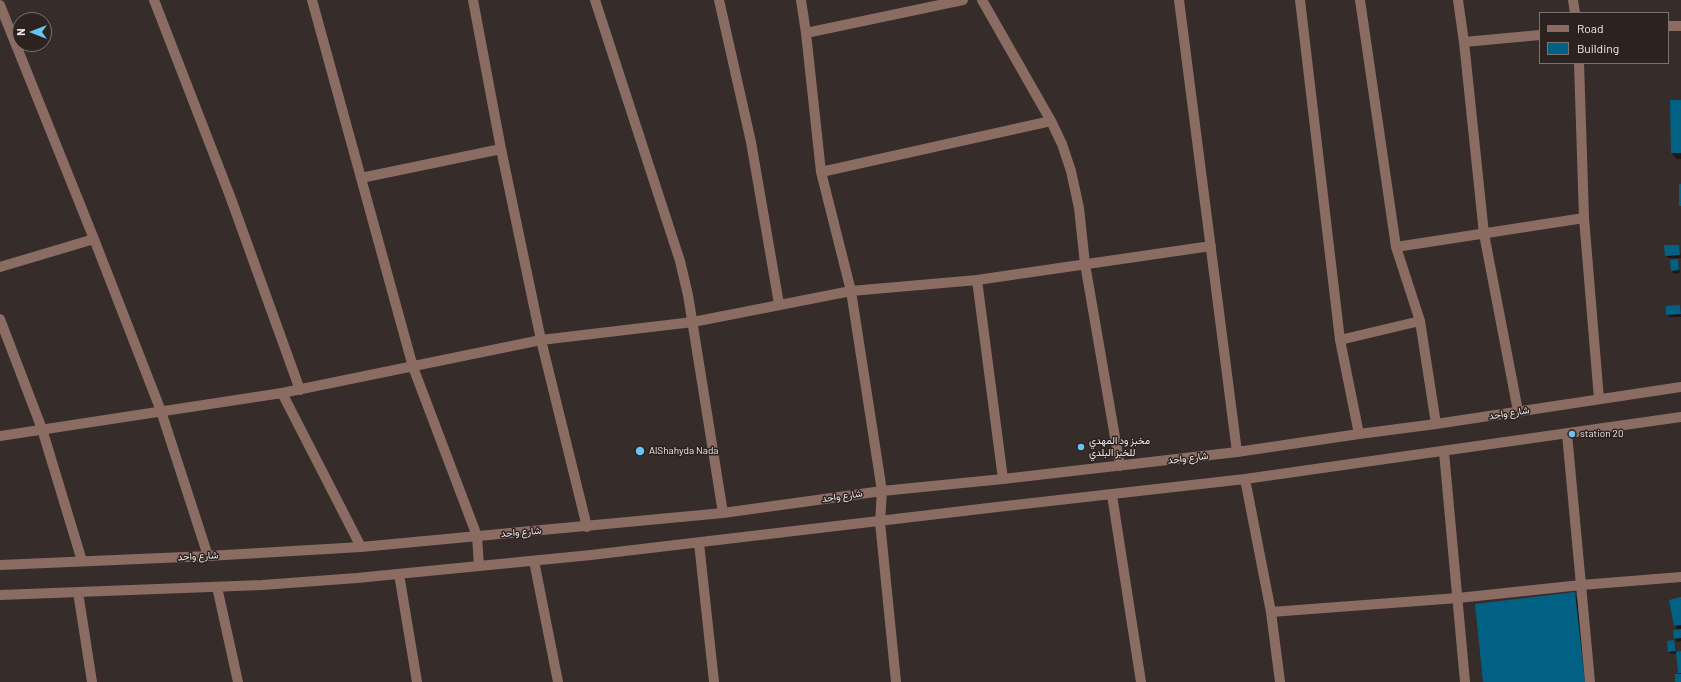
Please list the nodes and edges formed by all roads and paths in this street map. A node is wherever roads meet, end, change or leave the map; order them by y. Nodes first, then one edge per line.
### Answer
1 (154, 0) edge
2 (312, 0) edge
3 (473, 0) edge
4 (594, 0) edge
5 (719, 0) edge
6 (801, 0) edge
7 (964, 0) edge
8 (982, 0) edge
9 (1179, 0) edge
10 (1300, 0) edge
11 (1360, 0) edge
12 (1458, 0) edge
13 (1573, 0) edge
14 (0, 6) edge
15 (1575, 12) edge
16 (1669, 26) edge
17 (1681, 26) edge
18 (806, 33) junction
19 (1539, 35) edge
20 (1464, 42) junction
21 (1579, 64) edge
22 (1051, 121) junction
23 (501, 149) junction
24 (820, 172) junction
25 (361, 178) junction
26 (1584, 218) junction
27 (1484, 234) junction
28 (94, 238) junction
29 (1211, 246) junction
30 (1396, 247) junction
31 (1085, 264) junction
32 (0, 267) edge
33 (977, 280) junction
34 (851, 291) junction
35 (779, 304) junction
36 (0, 319) edge
37 (1420, 320) junction
38 (693, 322) junction
39 (542, 340) junction
40 (1340, 340) junction
41 (413, 366) junction
42 (1681, 387) edge
43 (300, 390) junction
44 (282, 393) junction
45 (1599, 399) junction
46 (161, 411) junction
47 (1518, 411) junction
48 (1681, 417) edge
49 (1436, 424) junction
50 (42, 429) junction
51 (1359, 434) junction
52 (1567, 434) junction
53 (0, 436) edge
54 (1237, 452) junction
55 (1444, 452) junction
56 (1120, 466) junction
57 (1003, 479) junction
58 (1245, 480) junction
59 (882, 490) junction
60 (1112, 495) junction
61 (723, 513) junction
62 (880, 522) junction
63 (587, 527) junction
64 (477, 536) junction
65 (699, 543) junction
66 (361, 547) junction
67 (208, 556) junction
68 (82, 561) junction
69 (534, 561) junction
70 (0, 565) edge
71 (478, 566) junction
72 (399, 574) junction
73 (1681, 577) edge
74 (1581, 585) junction
75 (217, 587) junction
76 (78, 592) junction
77 (0, 595) edge
78 (1458, 598) junction
79 (1271, 612) junction
80 (92, 682) edge
81 (238, 682) edge
82 (417, 682) edge
83 (558, 682) edge
84 (714, 682) edge
85 (896, 682) edge
86 (1141, 682) edge
87 (1280, 682) edge
88 (1465, 682) edge
89 (1590, 682) edge

1 - 43 street
2 - 25 street
3 - 23 street
4 - 38 street
5 - 35 street
6 - 18 street
7 - 18 street
8 - 22 street
9 - 29 street
10 - 40 street
11 - 30 street
12 - 20 street
13 - 15 street
14 - 28 street
16 - 17 street
18 - 24 street
19 - 20 street
20 - 27 street
21 - 26 street
22 - 24 street
22 - 31 street
23 - 25 street
23 - 39 street
24 - 34 street
25 - 41 street
26 - 27 street
26 - 45 street
27 - 30 street
27 - 47 street
28 - 32 street
28 - 46 street
29 - 31 street
29 - 54 street
30 - 37 street
31 - 33 street
31 - 56 street
33 - 34 street
33 - 57 street
34 - 35 street
34 - 59 street
35 - 38 street
36 - 50 street
37 - 40 street
37 - 49 street
38 - 39 street
38 - 61 street
39 - 41 street
39 - 63 street
40 - 51 street
41 - 43 street
41 - 64 street
42 - 45 street, شارع واحد
43 - 44 street
44 - 46 street
44 - 66 street
45 - 47 street, شارع واحد
46 - 50 street
46 - 67 street
47 - 49 street, شارع واحد
48 - 52 street
49 - 51 street, شارع واحد
50 - 53 street
50 - 68 street
51 - 54 street, شارع واحد
52 - 55 street
52 - 74 street
54 - 56 street, شارع واحد
55 - 58 street
55 - 78 street
56 - 57 street, شارع واحد
57 - 59 street, شارع واحد
58 - 60 street
58 - 79 street
59 - 61 street, شارع واحد
59 - 62 street
60 - 62 street
60 - 86 street
61 - 63 street, شارع واحد
62 - 65 street
62 - 85 street
63 - 64 street, شارع واحد
64 - 66 street, شارع واحد
64 - 71 street
65 - 69 street
65 - 84 street
66 - 67 street, شارع واحد
67 - 68 street, شارع واحد
68 - 70 street, شارع واحد
69 - 71 street
69 - 83 street
71 - 72 street
72 - 75 street
72 - 82 street
73 - 74 street
74 - 78 street
74 - 89 street
75 - 76 street
75 - 81 street
76 - 77 street
76 - 80 street
78 - 79 street
78 - 88 street
79 - 87 street

